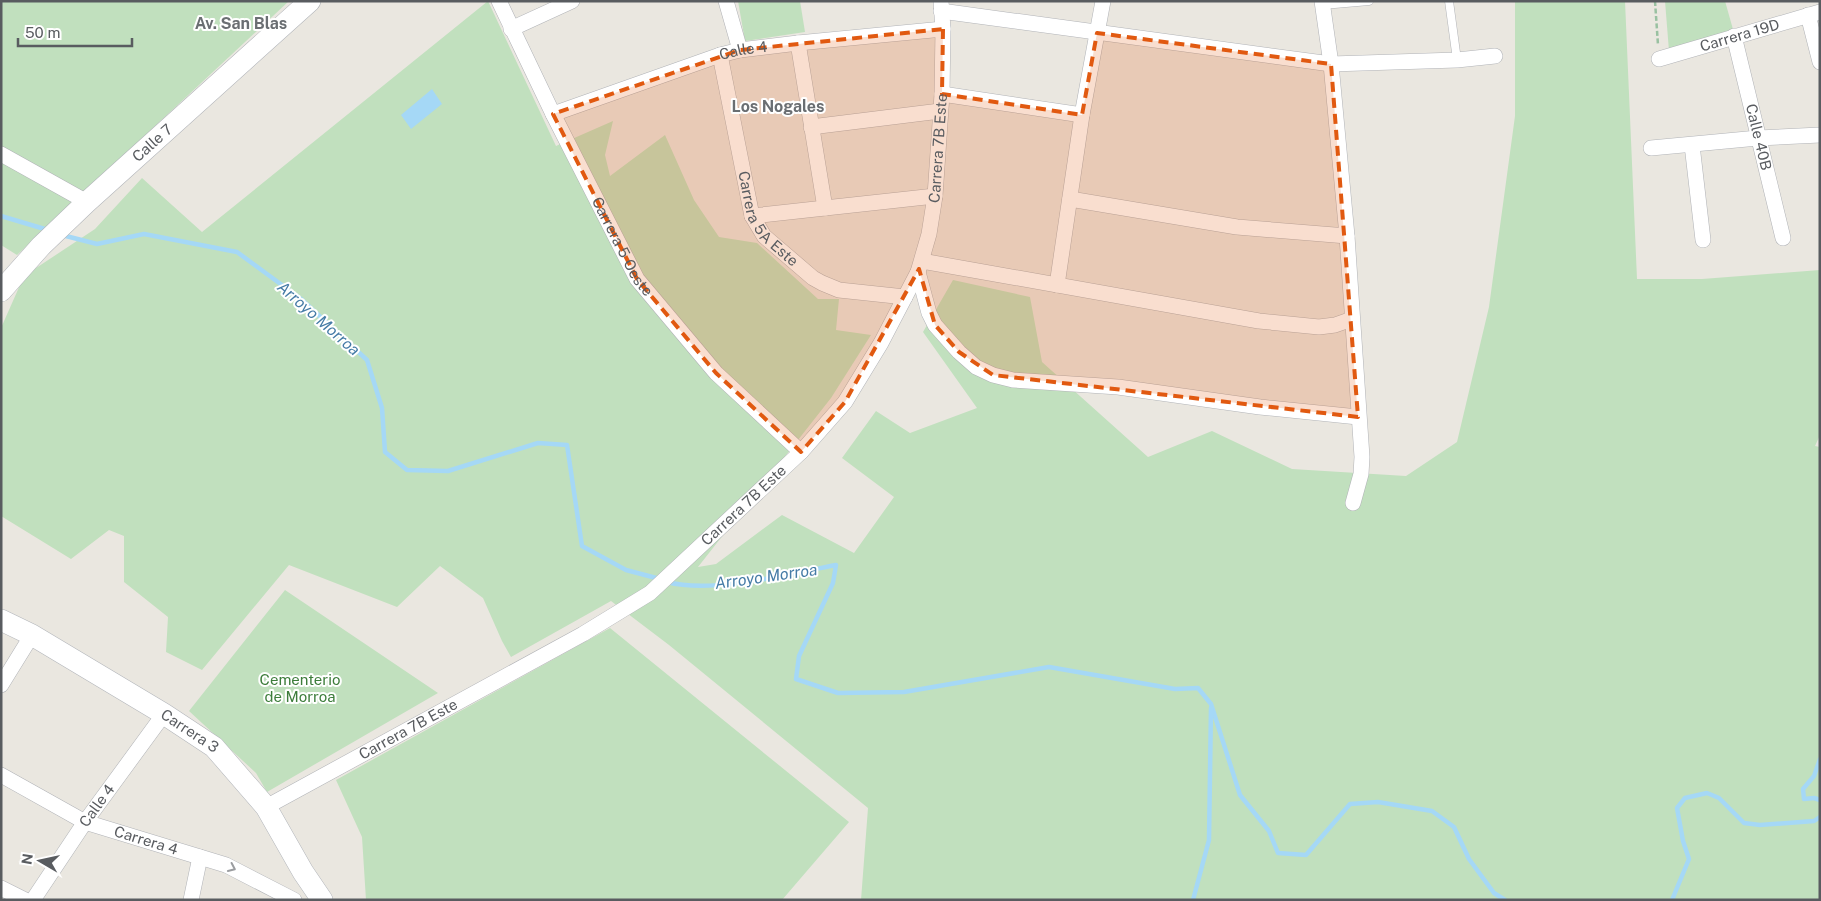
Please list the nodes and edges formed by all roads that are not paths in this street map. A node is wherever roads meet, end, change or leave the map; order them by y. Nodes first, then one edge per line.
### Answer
1 (310, 1) edge
2 (499, 1) edge
3 (572, 1) edge
4 (726, 1) edge
5 (1103, 1) edge
6 (1369, 1) edge
7 (1449, 1) edge
8 (1322, 3) edge
9 (941, 6) edge
10 (1814, 13) edge
11 (511, 29) junction
12 (943, 29) junction
13 (1097, 33) junction
14 (1734, 36) junction
15 (798, 43) junction
16 (740, 50) junction
17 (720, 55) junction
18 (1495, 56) dead end
19 (1659, 59) road end
20 (1457, 60) junction
21 (1820, 62) edge
22 (1331, 64) junction
23 (942, 94) junction
24 (940, 111) junction
25 (553, 114) junction
26 (1082, 114) junction
27 (811, 127) junction
28 (1820, 135) edge
29 (1758, 138) junction
30 (1692, 144) junction
31 (1651, 148) dead end
32 (1, 154) edge
33 (935, 196) junction
34 (1070, 199) junction
35 (87, 202) junction
36 (825, 208) junction
37 (752, 216) junction
38 (1347, 236) junction
39 (1782, 238) dead end
40 (1703, 240) dead end
41 (920, 266) junction
42 (1057, 285) junction
43 (2, 291) edge
44 (905, 297) junction
45 (1352, 319) junction
46 (1358, 417) junction
47 (801, 452) junction
48 (1353, 503) dead end
49 (1, 620) edge
50 (32, 635) junction
51 (1, 685) edge
52 (164, 714) junction
53 (1, 775) edge
54 (266, 807) junction
55 (85, 822) junction
56 (200, 857) junction
57 (1, 888) edge
58 (25, 900) edge
59 (33, 900) edge
60 (191, 900) edge
61 (294, 900) edge
62 (322, 900) edge

1 - 35 street, Calle 7
2 - 11 street, Carrera 5 Oeste
3 - 11 street
4 - 16 street
5 - 13 street
6 - 8 lane
7 - 20 lane
8 - 22 street
9 - 12 street, Carrera 7B Este
9 - 13 street
10 - 14 street, Carrera 19D
10 - 21 street
11 - 25 street, Carrera 5 Oeste
12 - 15 street, Calle 4
12 - 23 street, Carrera 7B Este
13 - 22 street
13 - 26 street
14 - 19 street, Carrera 19D
14 - 29 street, Calle 40B
15 - 16 street, Calle 4
15 - 27 street
16 - 17 street, Calle 4
17 - 25 street, Calle 4
17 - 37 street, Carrera 5A Este
18 - 20 street
20 - 22 street
22 - 38 street
23 - 24 street, Carrera 7B Este
23 - 26 street
24 - 27 street
24 - 33 street, Carrera 7B Este
25 - 47 street, Carrera 5 Oeste
26 - 34 street
27 - 36 street
28 - 29 street
29 - 30 street
29 - 39 street, Calle 40B
30 - 31 street
30 - 40 street
32 - 35 street
33 - 36 street
33 - 41 street, Carrera 7B Este
34 - 38 street
34 - 42 street
35 - 43 street, Calle 7
36 - 37 street
37 - 44 street, Carrera 5A Este
38 - 45 street
41 - 42 street
41 - 44 street, Carrera 7B Este
41 - 46 street
42 - 45 street
44 - 47 street, Carrera 7B Este
45 - 46 street
46 - 48 street
47 - 54 street, Carrera 7B Este
49 - 50 street, Carrera 3
50 - 51 street
50 - 52 street, Carrera 3
52 - 54 street, Carrera 3
52 - 55 street, Calle 4
53 - 55 street, Carrera 4
54 - 62 street, Carrera 3
55 - 56 street, Carrera 4
55 - 59 street, Calle 4
56 - 60 street
56 -> 61 street, Carrera 4
57 - 58 street

